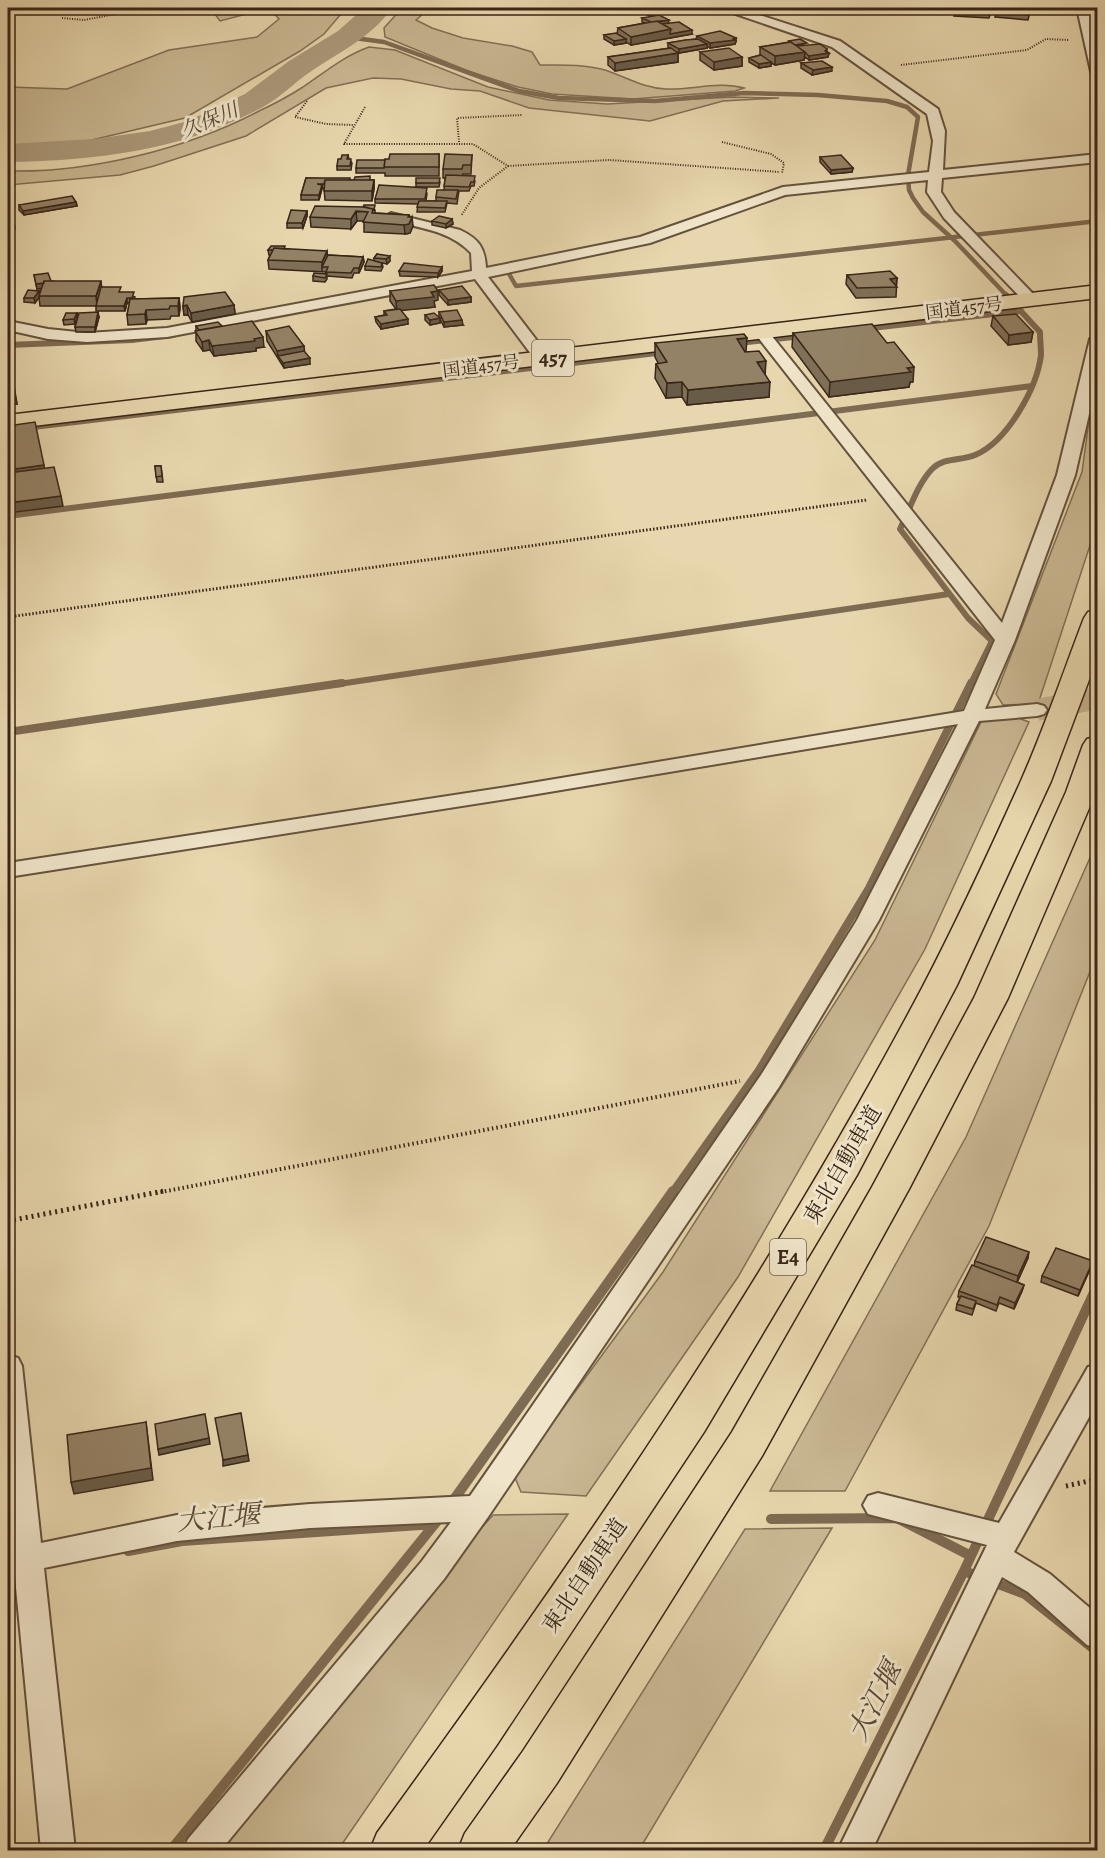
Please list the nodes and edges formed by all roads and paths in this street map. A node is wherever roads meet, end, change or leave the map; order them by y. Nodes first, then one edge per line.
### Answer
1 (148, 8) edge
2 (728, 8) edge
3 (1082, 8) edge
4 (62, 18) dead end
5 (1091, 40) junction
6 (876, 70) junction
7 (1098, 76) edge
8 (307, 101) dead end
9 (365, 106) dead end
10 (522, 115) dead end
11 (354, 125) junction
12 (459, 142) junction
13 (722, 142) dead end
14 (1098, 158) edge
15 (508, 166) junction
16 (782, 172) junction
17 (935, 175) junction
18 (783, 191) junction
19 (391, 217) edge
20 (455, 233) junction
21 (478, 275) junction
22 (1098, 291) edge
23 (1031, 300) junction
24 (8, 326) edge
25 (762, 333) junction
26 (1098, 339) edge
27 (543, 359) junction
28 (8, 422) edge
29 (891, 497) junction
30 (8, 617) edge
31 (1098, 618) edge
32 (1005, 640) junction
33 (1037, 710) tunnel mouth
34 (972, 716) junction
35 (1098, 745) edge
36 (8, 870) edge
37 (770, 1081) junction
38 (8, 1221) edge
39 (8, 1366) edge
40 (1098, 1375) edge
41 (878, 1506) dead end
42 (478, 1508) junction
43 (1001, 1548) junction
44 (17, 1562) edge
45 (1098, 1635) edge
46 (58, 1851) edge
47 (200, 1851) edge
48 (394, 1851) edge
49 (482, 1851) edge
50 (855, 1851) edge

1 - 4 path
2 - 6 street
3 - 5 street
5 - 6 path
5 - 7 street
6 - 17 street
8 - 11 path
9 - 11 path
10 - 12 path
11 - 12 path
12 - 15 path
13 - 16 path
14 - 17 street
15 - 16 path
15 - 20 path
16 - 18 path
17 - 18 street
17 - 23 street
18 - 21 street
19 - 20 street
20 - 21 street
21 - 24 street
21 - 27 street
22 - 23 highway, 国道457号 / 457
23 - 25 highway, 国道457号 / 457
25 - 27 highway, 国道457号 / 457
25 - 29 street
26 - 32 street
27 - 28 highway, 国道457号 / 457
29 - 30 path
29 - 32 street
31 - 48 highway, 東北自動車道 / E4
32 - 34 street
33 - 34 street
34 - 36 street
34 - 37 street
35 - 49 highway, E4
37 - 38 path
37 - 42 street
39 - 44 street
40 - 43 street
41 - 43 street
42 - 44 street
42 - 47 street
43 - 45 street
43 - 50 street
44 - 46 street

